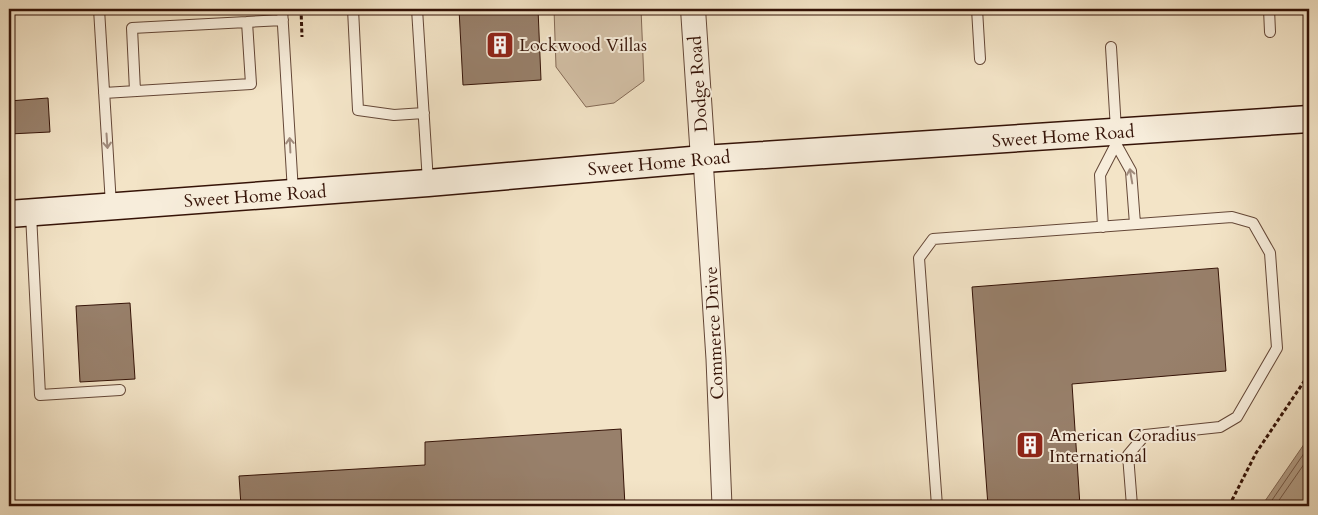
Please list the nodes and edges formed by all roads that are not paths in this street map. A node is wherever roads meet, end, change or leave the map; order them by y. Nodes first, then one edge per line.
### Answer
1 (99, 9) edge
2 (282, 9) edge
3 (353, 9) edge
4 (417, 9) edge
5 (693, 9) edge
6 (977, 9) edge
7 (1269, 9) edge
8 (283, 20) junction
9 (247, 22) junction
10 (1270, 32) dead end
11 (1111, 47) dead end
12 (980, 59) dead end
13 (135, 91) junction
14 (104, 92) junction
15 (424, 113) junction
16 (1309, 119) edge
17 (1116, 138) junction
18 (704, 159) junction
19 (428, 183) junction
20 (293, 193) junction
21 (111, 207) junction
22 (20, 213) edge
23 (1135, 224) junction
24 (1103, 227) junction
25 (120, 390) dead end
26 (722, 506) edge
27 (937, 506) edge
28 (1132, 506) edge

1 - 14 lane
2 - 8 lane
3 - 15 lane
4 - 15 lane
5 - 18 street, Dodge Road
6 - 12 lane
7 - 10 lane
8 - 9 lane
20 -> 8 lane
9 - 13 lane
9 - 13 lane
11 - 17 lane
13 - 14 lane
14 -> 21 lane
15 - 19 lane
16 - 17 main road, Sweet Home Road
17 - 18 main road, Sweet Home Road
23 -> 17 lane
17 - 24 lane
18 - 19 main road, Sweet Home Road
18 - 26 street, Commerce Drive
19 - 20 main road, Sweet Home Road
20 - 21 main road, Sweet Home Road
21 - 22 main road, Sweet Home Road
22 - 25 lane
23 - 24 lane
23 - 28 lane
24 - 27 lane

